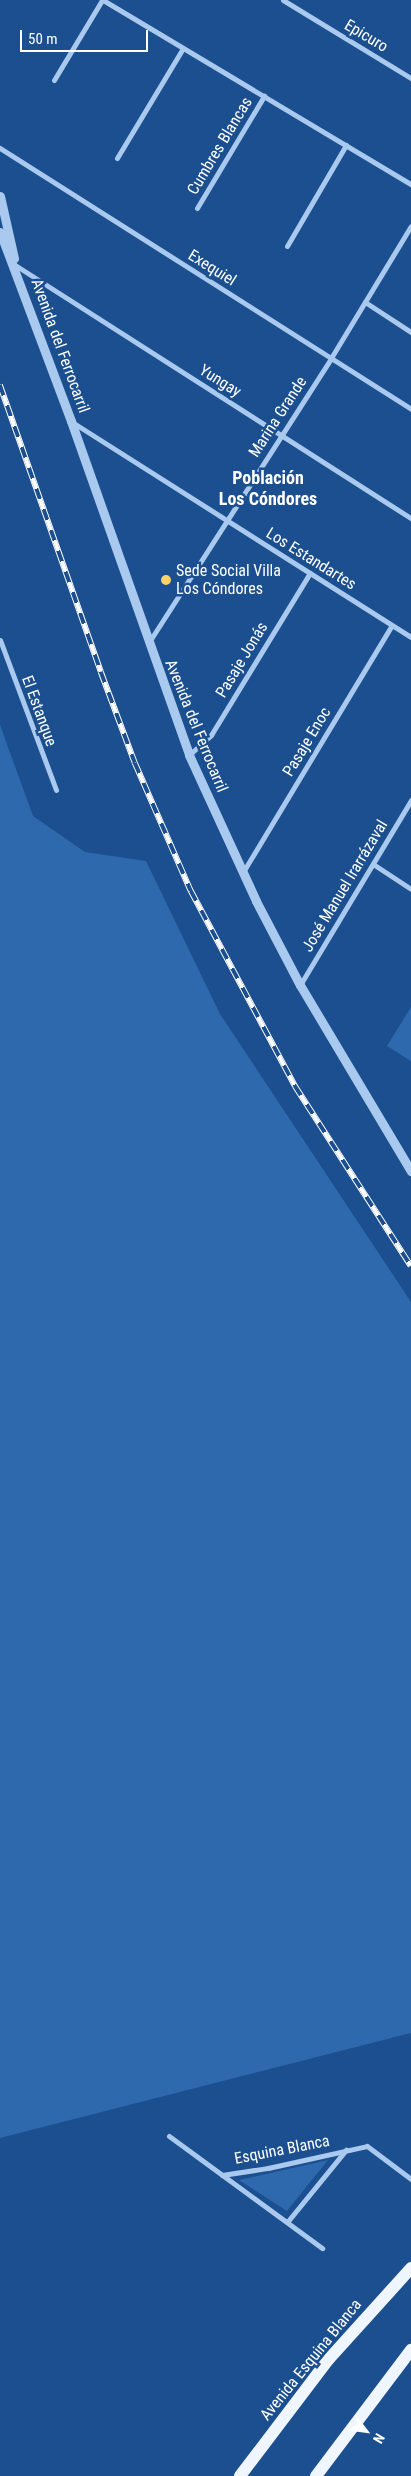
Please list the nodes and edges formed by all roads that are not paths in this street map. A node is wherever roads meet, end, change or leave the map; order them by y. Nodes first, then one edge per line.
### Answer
1 (102, 0) edge
2 (283, 0) edge
3 (183, 48) junction
4 (411, 78) edge
5 (54, 80) dead end
6 (264, 96) junction
7 (346, 145) junction
8 (0, 148) edge
9 (117, 158) dead end
10 (411, 184) edge
11 (0, 196) edge
12 (198, 208) dead end
13 (411, 226) edge
14 (0, 232) edge
15 (287, 246) dead end
16 (15, 266) junction
17 (365, 302) junction
18 (411, 332) edge
19 (331, 358) junction
20 (411, 409) edge
21 (71, 422) junction
22 (281, 435) junction
23 (411, 518) edge
24 (227, 520) junction
25 (310, 573) junction
26 (392, 625) junction
27 (411, 637) edge
28 (0, 640) edge
29 (147, 644) junction
30 (189, 755) junction
31 (56, 790) dead end
32 (411, 800) edge
33 (373, 864) junction
34 (243, 872) junction
35 (411, 889) edge
36 (300, 985) junction
37 (411, 1171) edge
38 (169, 2136) dead end
39 (346, 2150) junction
40 (222, 2175) junction
41 (411, 2179) edge
42 (288, 2221) junction
43 (322, 2248) dead end
44 (411, 2268) edge
45 (411, 2350) edge
46 (240, 2476) edge
47 (316, 2476) edge

1 - 3 street, Cumbres Blancas
1 - 5 street, Cumbres Blancas
2 - 4 street, Epicuro
3 - 6 street, Cumbres Blancas
3 - 9 street
6 - 7 street, Cumbres Blancas
6 - 12 street, Cumbres Blancas
7 - 10 street, Cumbres Blancas
7 - 15 street
8 - 19 street, Exequiel
11 - 16 street, Avenida del Ferrocarril
13 - 17 street, Marina Grande
14 - 16 street, Avenida del Ferrocarril
16 - 21 street, Avenida del Ferrocarril
16 - 22 street, Yungay
17 - 18 street
17 - 19 street, Marina Grande
19 - 20 street, Exequiel
19 - 22 street, Marina Grande
21 - 24 street, Los Estandartes
21 - 29 street, Avenida del Ferrocarril
22 - 23 street, Yungay
22 - 24 street, Marina Grande
24 - 25 street, Los Estandartes
24 - 29 street, Marina Grande
25 - 26 street, Los Estandartes
25 - 30 street, Pasaje Jonás
26 - 27 street, Los Estandartes
26 - 34 street, Pasaje Enoc
28 - 31 street, El Estanque
29 - 30 street, Avenida del Ferrocarril
30 - 34 street, Avenida del Ferrocarril
32 - 33 street, José Manuel Irarrázaval
33 - 35 street
33 - 36 street, José Manuel Irarrázaval
34 - 36 street, Avenida del Ferrocarril
36 - 37 street, Avenida del Ferrocarril
38 - 40 street, Esquina Blanca
39 - 40 street, Esquina Blanca
39 - 41 street, Esquina Blanca
39 - 42 street, Esquina Blanca
40 - 42 street, Esquina Blanca
42 - 43 street, Esquina Blanca
44 - 46 main road, Avenida Esquina Blanca
45 - 47 main road

